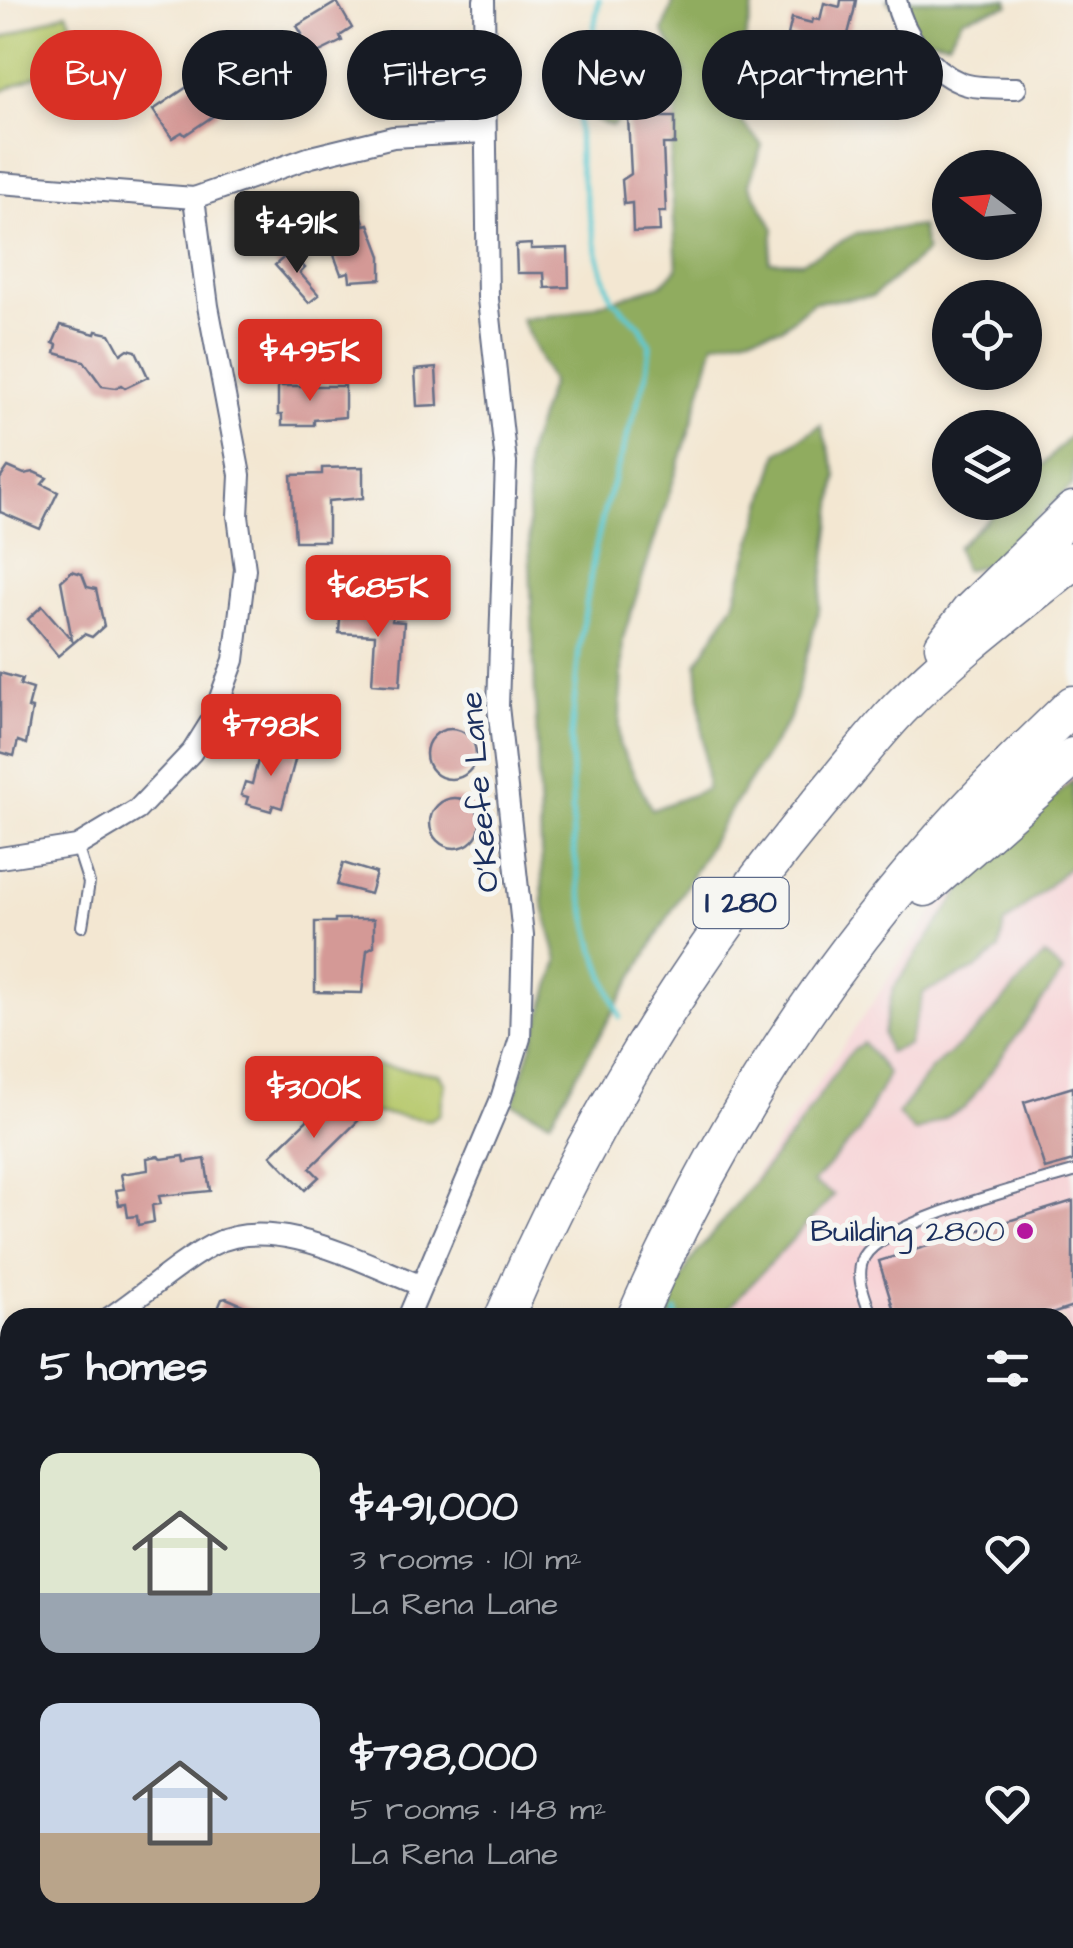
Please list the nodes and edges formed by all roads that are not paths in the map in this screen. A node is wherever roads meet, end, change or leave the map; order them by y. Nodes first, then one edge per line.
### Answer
1 (484, 0) edge
2 (896, 0) edge
3 (1016, 88) dead end
4 (484, 132) junction
5 (0, 183) edge
6 (194, 198) junction
7 (1073, 511) edge
8 (1073, 561) edge
9 (1073, 705) edge
10 (898, 711) junction
11 (1073, 757) edge
12 (77, 846) junction
13 (0, 858) edge
14 (82, 926) dead end
15 (864, 934) junction
16 (1073, 1172) edge
17 (420, 1285) junction
18 (124, 1308) edge
19 (412, 1308) edge
20 (508, 1308) edge
21 (641, 1308) edge
22 (869, 1308) edge

1 - 4 street, O'Keefe Lane
2 - 3 street
4 - 6 street
4 - 17 street, O'Keefe Lane
5 - 6 street
6 - 12 street
7 - 10 highway
8 - 10 highway, I 280
9 - 15 highway
10 - 20 highway, I 280
11 - 15 highway
12 - 13 street
12 - 14 lane
15 - 21 highway
16 - 22 lane
17 - 18 street
17 - 19 street, O'Keefe Lane

